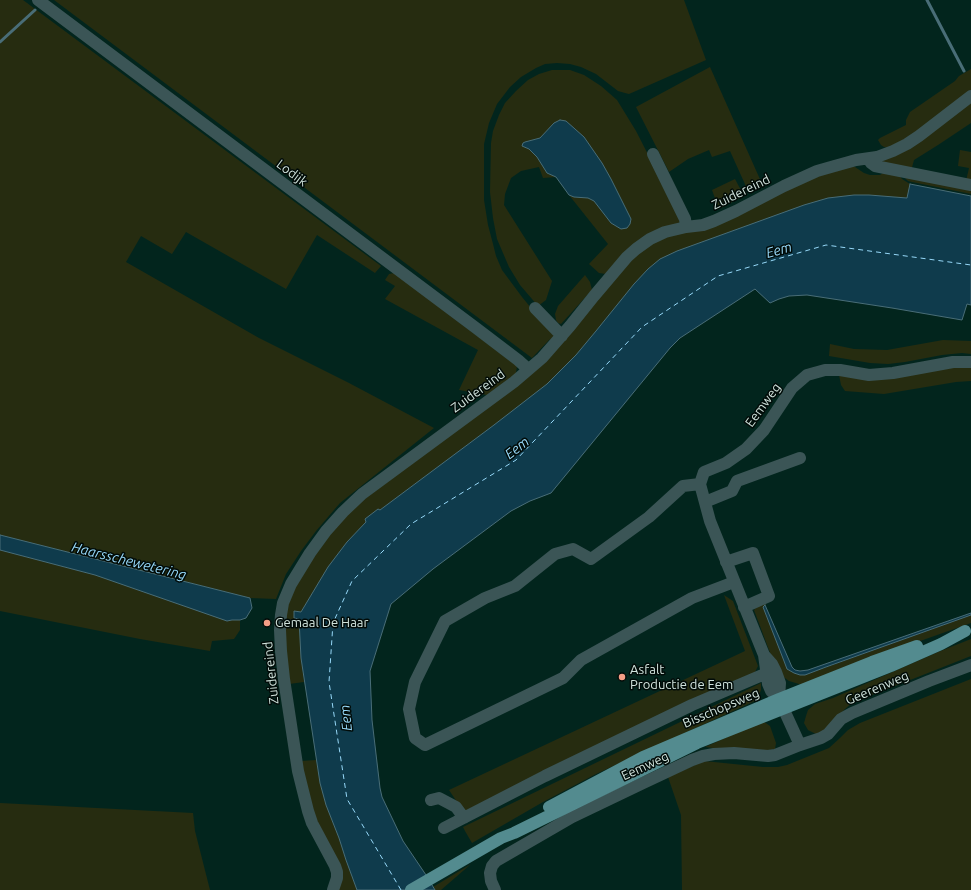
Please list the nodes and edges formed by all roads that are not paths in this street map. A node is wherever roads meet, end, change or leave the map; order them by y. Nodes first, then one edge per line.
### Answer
1 (38, 0) edge
2 (971, 96) edge
3 (653, 154) dead end
4 (868, 159) junction
5 (971, 185) edge
6 (686, 227) junction
7 (535, 308) dead end
8 (562, 336) junction
9 (971, 362) edge
10 (528, 369) junction
11 (800, 458) dead end
12 (700, 484) junction
13 (705, 502) junction
14 (726, 562) junction
15 (734, 582) junction
16 (744, 607) junction
17 (968, 630) edge
18 (764, 655) junction
19 (971, 665) edge
20 (766, 673) junction
21 (781, 704) junction
22 (800, 745) junction
23 (431, 800) dead end
24 (464, 818) junction
25 (444, 828) dead end
26 (333, 890) edge
27 (411, 890) edge
28 (495, 890) edge

1 - 10 street, Lodijk
2 - 4 street, Zuidereind
3 - 6 street
4 - 5 street
4 - 6 street, Zuidereind
6 - 8 street, Zuidereind
7 - 8 street
8 - 10 street, Zuidereind
9 - 12 street, Eemweg
10 - 26 street, Zuidereind
11 - 13 street
12 - 13 street
12 - 15 street
13 - 14 street
14 - 15 street
14 - 16 street
15 - 16 street
16 - 18 street
17 - 21 main road, Bisschopsweg
18 - 20 street
18 - 21 street
19 - 22 street, Geerenweg
20 - 21 street
20 - 24 street
21 - 22 street
21 - 27 main road, Bisschopsweg
22 - 28 street, Eemweg
23 - 24 street
24 - 25 street

